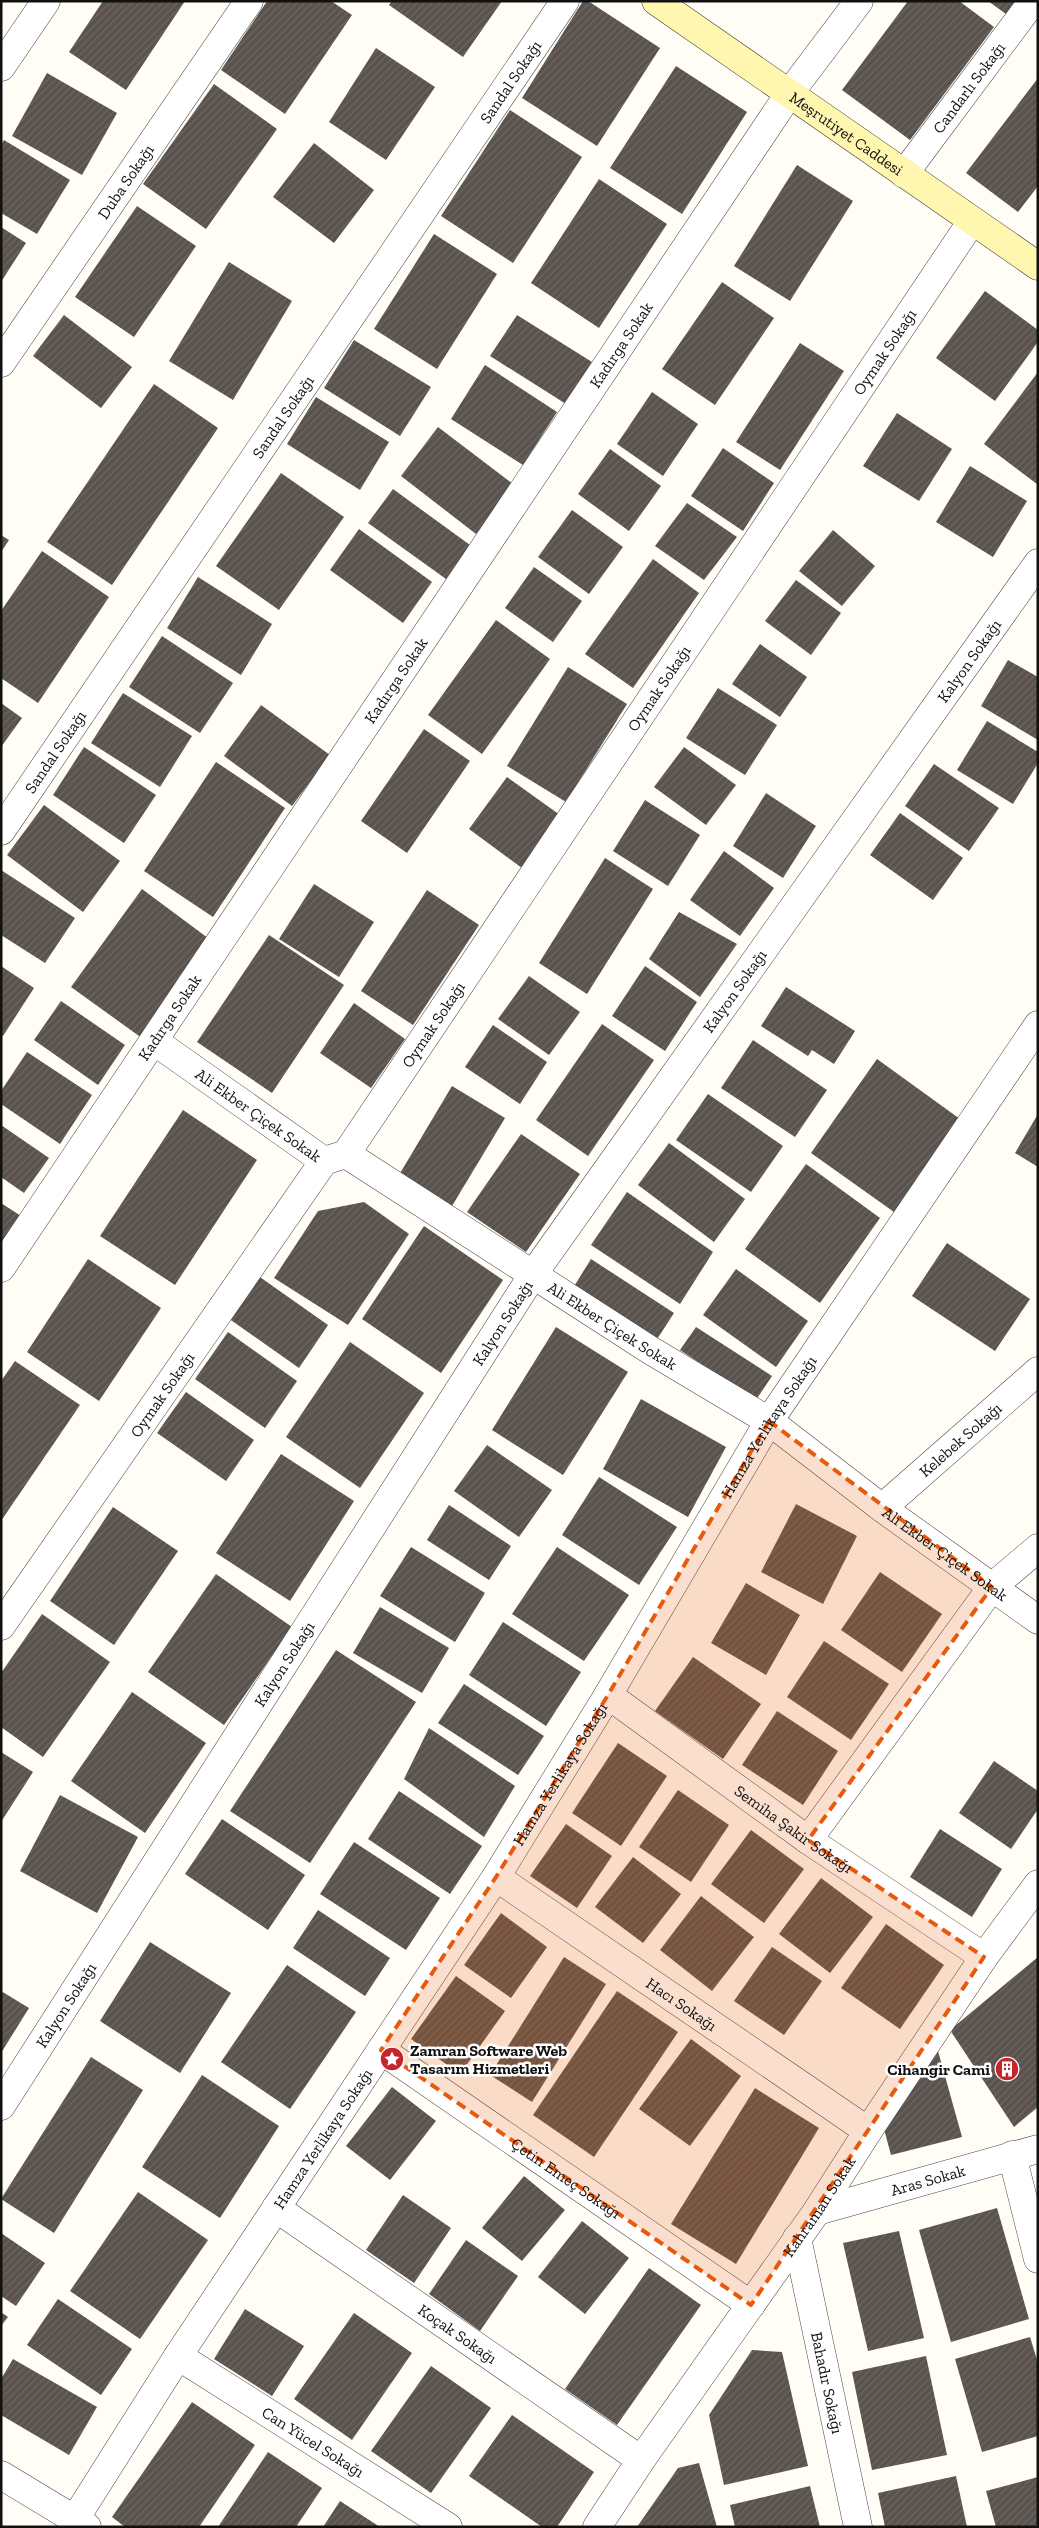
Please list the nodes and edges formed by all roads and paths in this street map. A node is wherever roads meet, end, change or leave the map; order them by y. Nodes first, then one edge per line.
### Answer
1 (46, 1) edge
2 (249, 1) edge
3 (565, 1) edge
4 (656, 1) edge
5 (859, 1) edge
6 (1033, 1) edge
7 (1, 67) edge
8 (789, 94) junction
9 (904, 174) junction
10 (972, 221) junction
11 (1038, 266) edge
12 (1, 363) edge
13 (1038, 563) edge
14 (1, 831) edge
15 (1038, 1025) edge
16 (154, 1041) junction
17 (335, 1158) junction
18 (1, 1268) edge
19 (534, 1274) junction
20 (1038, 1371) edge
21 (769, 1420) junction
22 (882, 1508) junction
23 (1038, 1548) edge
24 (992, 1587) junction
25 (1038, 1620) edge
26 (1, 1626) edge
27 (608, 1695) junction
28 (808, 1840) junction
29 (496, 1877) junction
30 (1038, 1884) edge
31 (984, 1957) junction
32 (381, 2050) junction
33 (1, 2106) edge
34 (868, 2131) junction
35 (1025, 2152) edge
36 (276, 2208) junction
37 (817, 2211) junction
38 (797, 2238) junction
39 (1038, 2259) edge
40 (751, 2305) junction
41 (178, 2356) junction
42 (641, 2460) junction
43 (1, 2475) edge
44 (81, 2523) edge
45 (448, 2527) edge
46 (598, 2527) edge
47 (858, 2527) edge

1 - 7 street
2 - 12 street, Duba Sokağı
3 - 14 street, Sandal Sokağı
4 - 8 main road, Meşrutiyet Caddesi
5 - 8 street, Kadırga Sokak
6 - 9 street, Candarlı Sokağı
8 - 9 main road, Meşrutiyet Caddesi
8 - 16 street, Kadırga Sokak
9 - 10 main road, Meşrutiyet Caddesi
10 - 11 main road, Meşrutiyet Caddesi
10 - 17 street, Oymak Sokağı
13 - 19 street, Kalyon Sokağı
15 - 21 street, Hamza Yerlikaya Sokağı
16 - 17 street, Ali Ekber Çiçek Sokak
16 - 18 street, Kadırga Sokak
17 - 19 street, Ali Ekber Çiçek Sokak
17 - 26 street, Oymak Sokağı
19 - 21 street, Ali Ekber Çiçek Sokak
19 - 33 street, Kalyon Sokağı
20 - 22 street, Kelebek Sokağı
21 - 22 street, Ali Ekber Çiçek Sokak
21 - 27 street, Hamza Yerlikaya Sokağı
22 - 24 street, Ali Ekber Çiçek Sokak
23 - 24 street
24 - 25 street, Ali Ekber Çiçek Sokak
24 - 28 street
27 - 28 street, Semiha Şakir Sokağı
27 - 29 street, Hamza Yerlikaya Sokağı
28 - 31 street, Semiha Şakir Sokağı
29 - 32 street, Hamza Yerlikaya Sokağı
29 - 34 street, Hacı Sokağı
30 - 31 street, Kahraman Sokak
31 - 34 street, Kahraman Sokak
32 - 36 street, Hamza Yerlikaya Sokağı
32 - 40 street, Çetin Emeç Sokağı
34 - 37 street, Kahraman Sokak
35 - 37 street, Aras Sokak
35 - 39 street
36 - 41 street, Hamza Yerlikaya Sokağı
36 - 42 street, Koçak Sokağı
37 - 38 street, Kahraman Sokak
38 - 40 street, Kahraman Sokak
38 - 47 street, Bahadır Sokağı
40 - 42 street, Kahraman Sokak
41 - 44 street, Hamza Yerlikaya Sokağı
41 - 45 street, Can Yücel Sokağı
42 - 46 street, Kahraman Sokak
43 - 44 street

